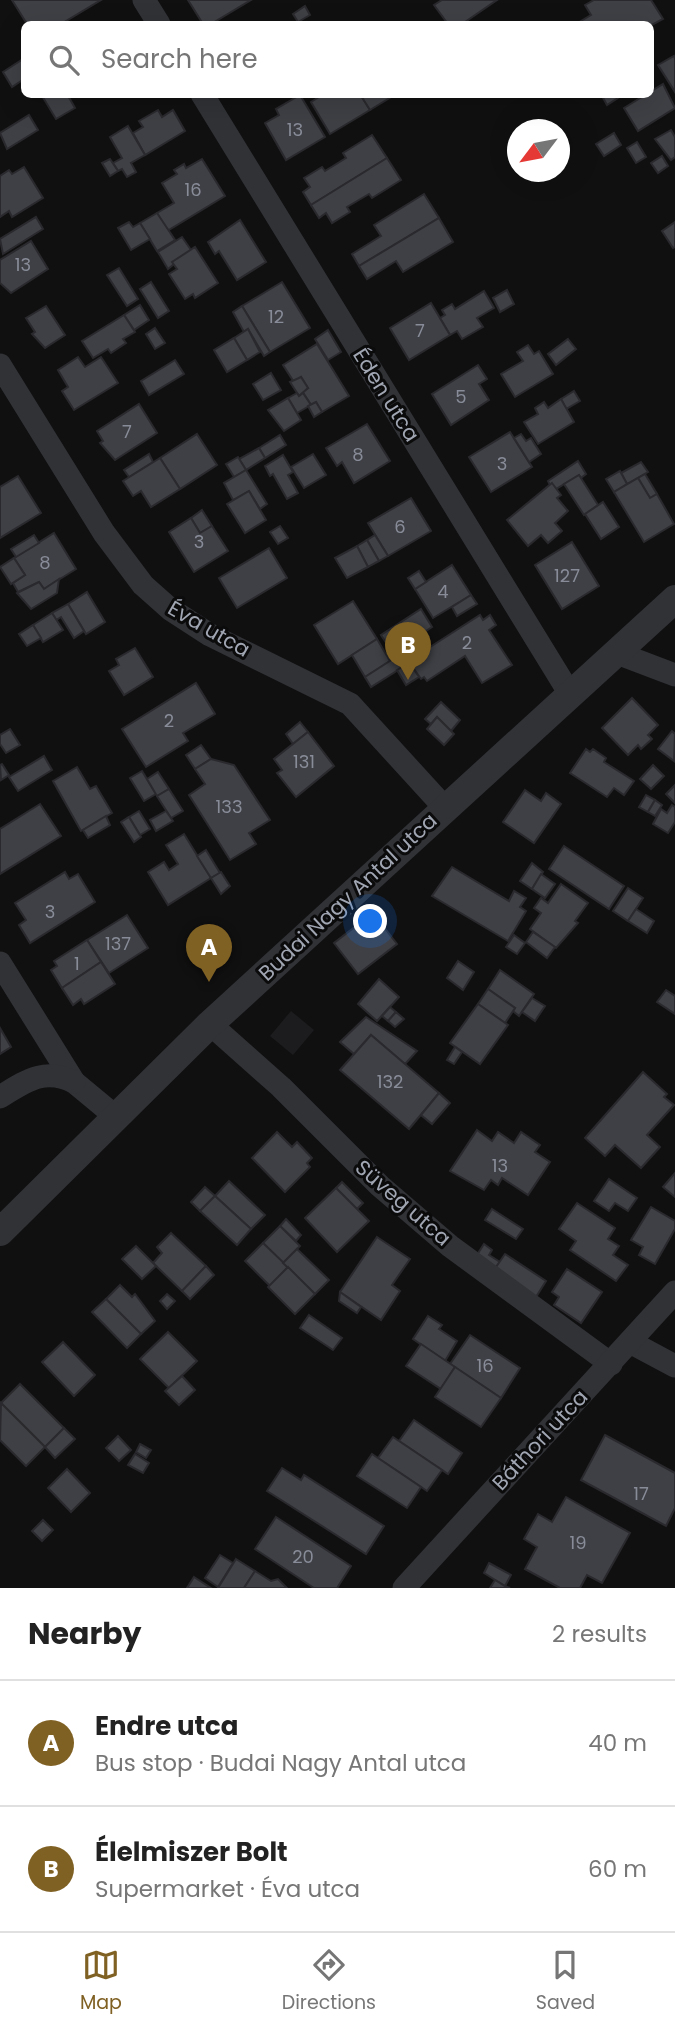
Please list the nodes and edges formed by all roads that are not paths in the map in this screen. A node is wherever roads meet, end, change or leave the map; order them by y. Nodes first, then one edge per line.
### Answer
1 (144, 0) edge
2 (157, 21) edge
3 (204, 98) edge
4 (0, 365) edge
5 (675, 599) edge
6 (617, 653) junction
7 (675, 676) edge
8 (570, 694) junction
9 (445, 808) junction
10 (0, 962) edge
11 (210, 1024) junction
12 (74, 1082) junction
13 (0, 1097) edge
14 (115, 1116) junction
15 (0, 1232) edge
16 (675, 1292) edge
17 (630, 1342) junction
18 (611, 1364) junction
19 (675, 1366) edge
20 (404, 1588) edge

1 - 2 street
3 - 8 street, Éden utca
4 - 9 street, Éva utca
5 - 6 street, Budai Nagy Antal utca
6 - 7 street
6 - 8 street, Budai Nagy Antal utca
8 - 9 street, Budai Nagy Antal utca
9 - 11 street, Budai Nagy Antal utca
10 - 12 street
11 - 14 street, Budai Nagy Antal utca
11 - 18 street, Süveg utca
12 - 13 street
12 - 14 street
14 - 15 street, Budai Nagy Antal utca
16 - 17 street, Báthori utca
17 - 18 street, Báthori utca
17 - 19 street
18 - 20 street, Báthori utca

